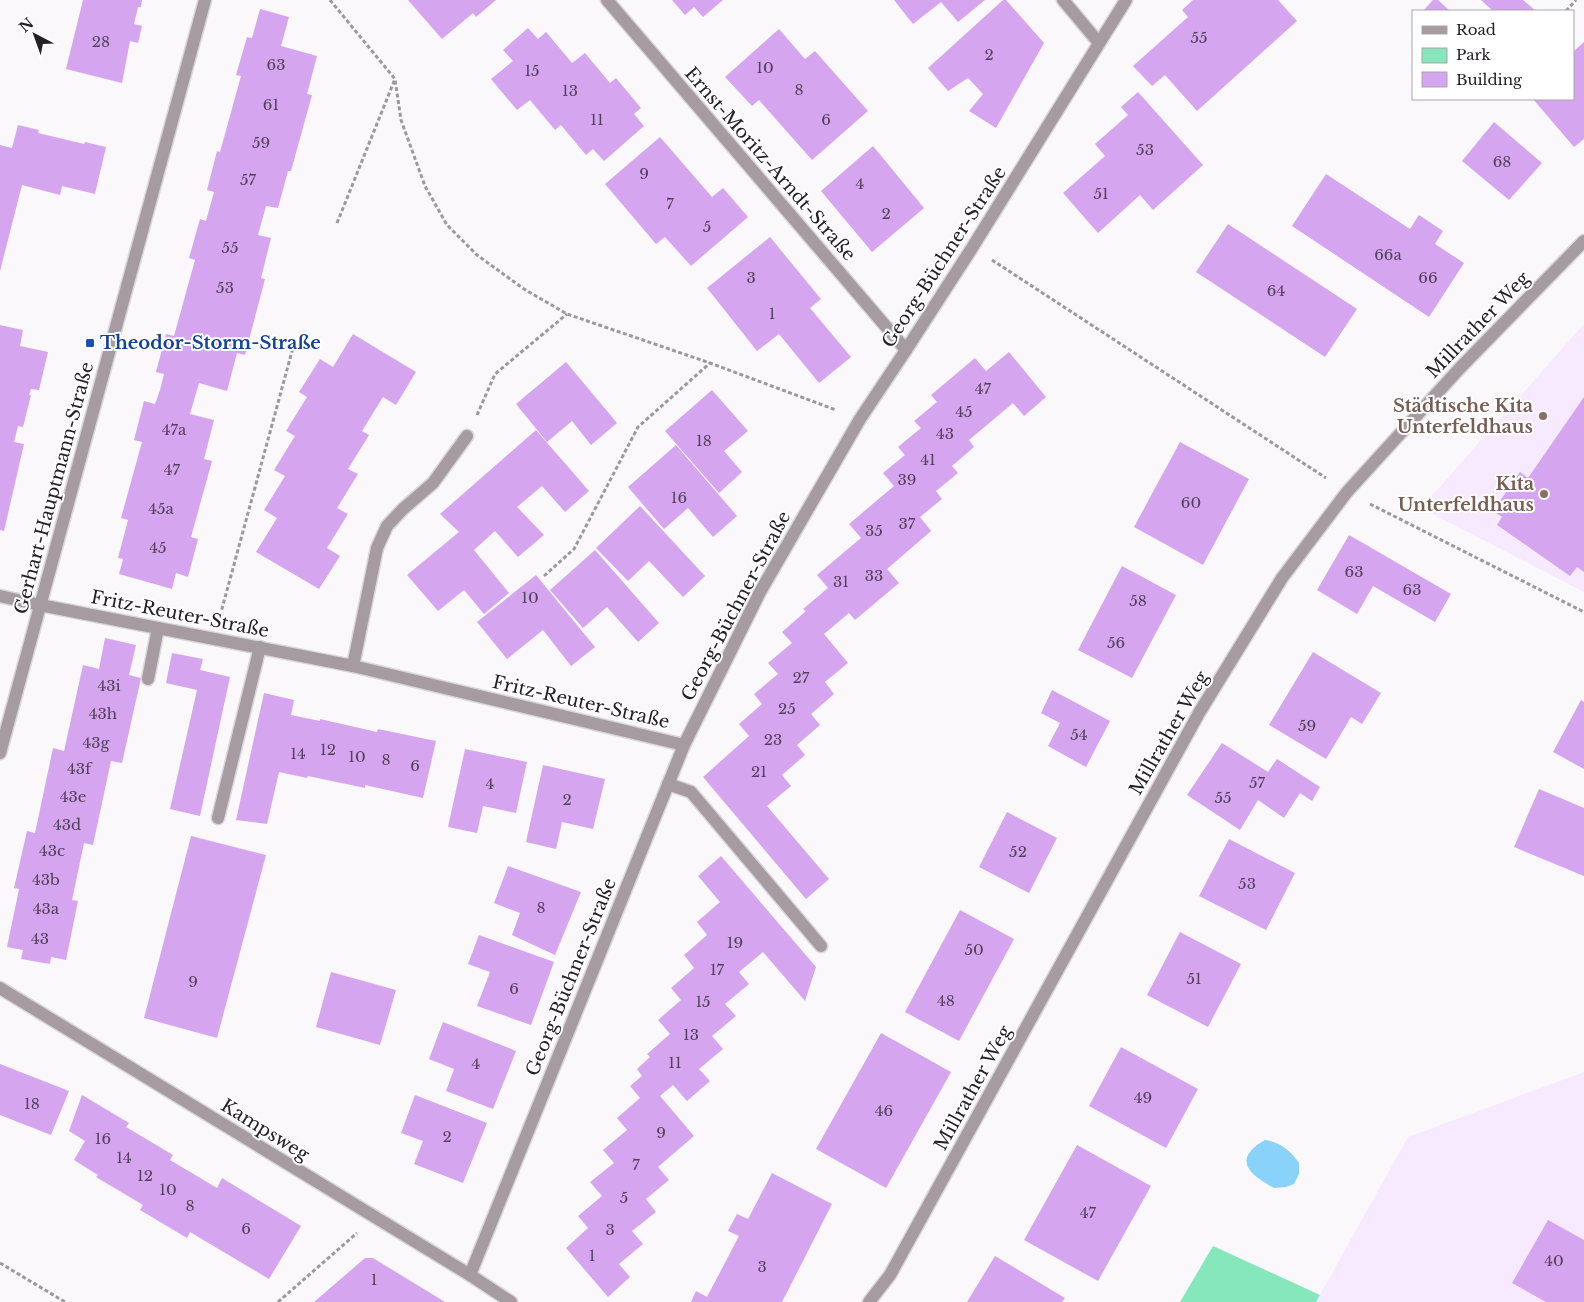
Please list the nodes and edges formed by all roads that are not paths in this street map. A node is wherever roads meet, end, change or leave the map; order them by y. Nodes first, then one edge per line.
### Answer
1 (205, 0) edge
2 (607, 0) edge
3 (1063, 0) edge
4 (1126, 0) edge
5 (1100, 43) junction
6 (1584, 241) edge
7 (906, 350) junction
8 (467, 436) road end
9 (0, 596) edge
10 (40, 606) junction
11 (158, 628) junction
12 (260, 647) junction
13 (353, 666) junction
14 (148, 679) dead end
15 (684, 745) junction
16 (0, 753) edge
17 (668, 784) junction
18 (218, 818) dead end
19 (822, 946) dead end
20 (0, 988) edge
21 (470, 1275) junction
22 (511, 1302) edge
23 (869, 1302) edge

1 - 10 street, Gerhart-Hauptmann-Straße
2 - 7 street, Ernst-Moritz-Arndt-Straße
3 - 5 street
4 - 5 street, Georg-Büchner-Straße
5 - 7 street, Georg-Büchner-Straße
6 - 23 street, Millrather Weg
7 - 15 street, Georg-Büchner-Straße
8 - 13 street
9 - 10 street, Fritz-Reuter-Straße
10 - 11 street, Fritz-Reuter-Straße
10 - 16 street, Gerhart-Hauptmann-Straße
11 - 12 street, Fritz-Reuter-Straße
11 - 14 street
12 - 13 street, Fritz-Reuter-Straße
12 - 18 street
13 - 15 street, Fritz-Reuter-Straße
15 - 17 street, Georg-Büchner-Straße
17 - 19 street
17 - 21 street, Georg-Büchner-Straße
20 - 21 street, Kampsweg
21 - 22 street, Kampsweg

